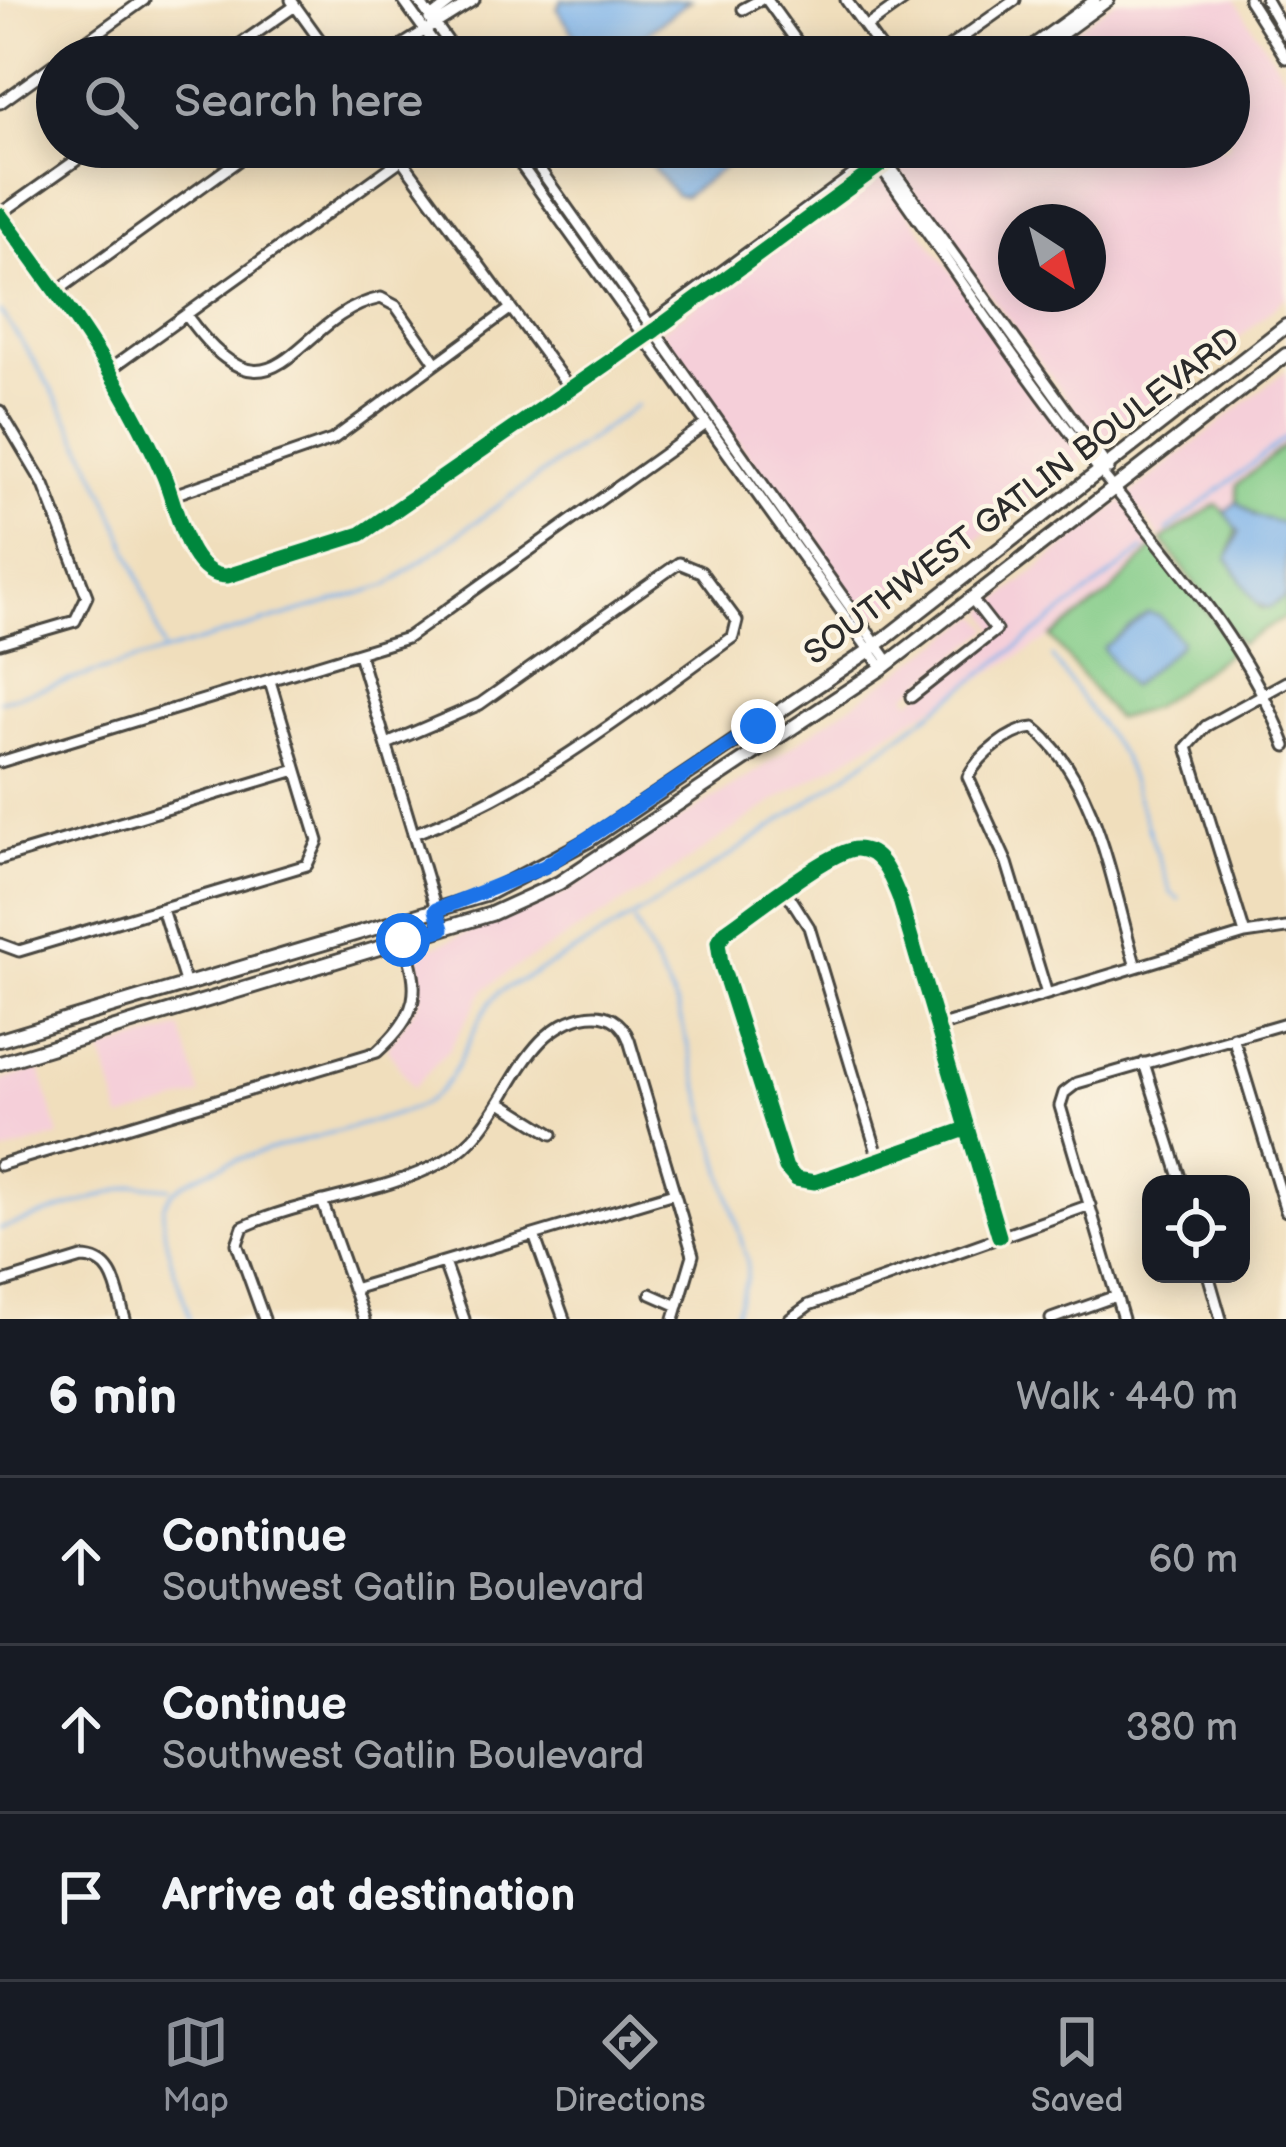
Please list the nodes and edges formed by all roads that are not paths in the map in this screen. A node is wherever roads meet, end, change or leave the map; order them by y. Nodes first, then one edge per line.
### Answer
1 (144, 0) edge
2 (403, 0) edge
3 (418, 0) edge
4 (454, 0) edge
5 (474, 0) edge
6 (764, 0) edge
7 (846, 0) edge
8 (904, 0) edge
9 (1015, 0) edge
10 (1069, 0) edge
11 (1095, 0) edge
12 (1109, 0) edge
13 (1249, 0) edge
14 (1266, 0) edge
15 (293, 3) edge
16 (743, 9) dead end
17 (1081, 15) junction
18 (430, 17) junction
19 (438, 27) junction
20 (866, 27) junction
21 (424, 29) junction
22 (1286, 35) edge
23 (94, 36) edge
24 (250, 36) edge
25 (317, 36) edge
26 (414, 36) edge
27 (429, 36) edge
28 (444, 36) edge
29 (792, 36) edge
30 (872, 36) edge
31 (964, 36) edge
32 (1048, 36) edge
33 (1056, 36) edge
34 (1286, 58) edge
35 (36, 78) edge
36 (0, 103) edge
37 (66, 168) edge
38 (228, 168) edge
39 (391, 168) edge
40 (408, 168) edge
41 (523, 168) edge
42 (539, 168) edge
43 (868, 168) edge
44 (891, 168) edge
45 (0, 215) edge
46 (57, 291) junction
47 (510, 309) junction
48 (186, 315) junction
49 (1286, 326) edge
50 (652, 327) junction
51 (642, 334) junction
52 (1286, 355) edge
53 (436, 363) junction
54 (109, 370) junction
55 (568, 386) junction
56 (0, 411) edge
57 (706, 424) junction
58 (1104, 467) junction
59 (1116, 485) junction
60 (172, 495) junction
61 (971, 598) junction
62 (0, 630) edge
63 (2, 643) edge
64 (873, 647) junction
65 (359, 654) junction
66 (885, 665) junction
67 (270, 680) junction
68 (1286, 682) edge
69 (1263, 692) junction
70 (911, 697) dead end
71 (387, 745) junction
72 (1286, 746) edge
73 (0, 762) edge
74 (296, 770) junction
75 (413, 834) junction
76 (0, 859) edge
77 (785, 892) junction
78 (162, 909) junction
79 (436, 910) junction
80 (1286, 928) edge
81 (442, 929) junction
82 (1246, 934) junction
83 (403, 940) junction
84 (0, 944) edge
85 (1136, 968) junction
86 (186, 985) junction
87 (1047, 994) junction
88 (1286, 1022) edge
89 (938, 1027) junction
90 (1233, 1037) junction
91 (0, 1040) edge
92 (0, 1063) edge
93 (1144, 1063) junction
94 (502, 1103) junction
95 (966, 1129) junction
96 (552, 1134) dead end
97 (879, 1159) junction
98 (0, 1165) edge
99 (1179, 1175) edge
100 (674, 1192) junction
101 (322, 1202) junction
102 (1090, 1205) junction
103 (1286, 1211) edge
104 (534, 1235) junction
105 (999, 1235) junction
106 (444, 1263) junction
107 (0, 1283) edge
108 (1211, 1283) edge
109 (353, 1289) junction
110 (651, 1294) dead end
111 (1116, 1296) junction
112 (678, 1306) junction
113 (791, 1317) edge
114 (125, 1319) edge
115 (264, 1319) edge
116 (364, 1319) edge
117 (464, 1319) edge
118 (563, 1319) edge
119 (674, 1319) edge
120 (1051, 1319) edge
121 (1124, 1319) edge
122 (1221, 1319) edge

1 - 23 street
2 - 21 street
3 - 18 street
4 - 18 street
5 - 19 street
6 - 16 street
6 - 29 street
7 - 20 street
8 - 20 street
9 - 31 street
10 - 17 street
11 - 17 street
12 - 17 street
13 - 34 street
14 - 22 street
15 - 24 street
15 - 25 street
17 - 32 street
17 - 33 street
18 - 19 street
18 - 21 street
19 - 21 street
19 - 28 street
20 - 30 street
21 - 26 street
21 - 27 street
35 - 36 street
37 - 45 street
38 - 46 street
39 - 48 street
40 - 47 street
41 - 51 street
42 - 50 street
43 - 50 street
44 - 58 street
45 - 46 street
46 - 54 street
47 - 53 street
47 - 55 street
48 - 53 street
48 - 54 street
49 - 58 main road, SOUTHWEST GATLIN BOULEVARD
50 - 51 street
50 - 64 street
51 - 55 street
51 - 57 street
52 - 59 main road, SOUTHWEST GATLIN BOULEVARD
53 - 60 street
54 - 60 street
55 - 60 street
56 - 63 street
57 - 64 street
57 - 65 street
58 - 59 street
58 - 64 main road, SOUTHWEST GATLIN BOULEVARD
59 - 61 main road, SOUTHWEST GATLIN BOULEVARD
59 - 69 street
61 - 66 main road, SOUTHWEST GATLIN BOULEVARD
61 - 70 street
62 - 63 street
64 - 66 street
64 - 79 main road, SOUTHWEST GATLIN BOULEVARD
65 - 67 street
65 - 71 street
66 - 81 main road, SOUTHWEST GATLIN BOULEVARD
67 - 73 street
67 - 74 street
68 - 69 street
69 - 72 street
69 - 82 street
71 - 75 street
71 - 75 street
74 - 76 street
74 - 78 street
75 - 79 street
77 - 89 street
77 - 97 street
77 - 97 street
78 - 84 street
78 - 86 street
79 - 81 street
79 - 86 main road, SOUTHWEST GATLIN BOULEVARD
80 - 82 street
81 - 83 main road, SOUTHWEST GATLIN BOULEVARD
82 - 85 street
83 - 92 main road, SOUTHWEST GATLIN BOULEVARD
83 - 98 street
85 - 87 street
85 - 87 street
86 - 91 main road, SOUTHWEST GATLIN BOULEVARD
87 - 89 street
88 - 90 street
89 - 95 street
90 - 93 street
90 - 103 street
93 - 99 street
93 - 102 street
94 - 96 street
94 - 100 street
94 - 101 street
95 - 97 street
95 - 105 street
100 - 104 street
100 - 112 street
101 - 109 street
101 - 115 street
102 - 105 street
102 - 111 street
104 - 106 street
104 - 118 street
105 - 113 street
106 - 109 street
106 - 117 street
107 - 114 street
108 - 122 street
109 - 116 street
110 - 112 street
111 - 120 street
111 - 121 street
112 - 119 street

